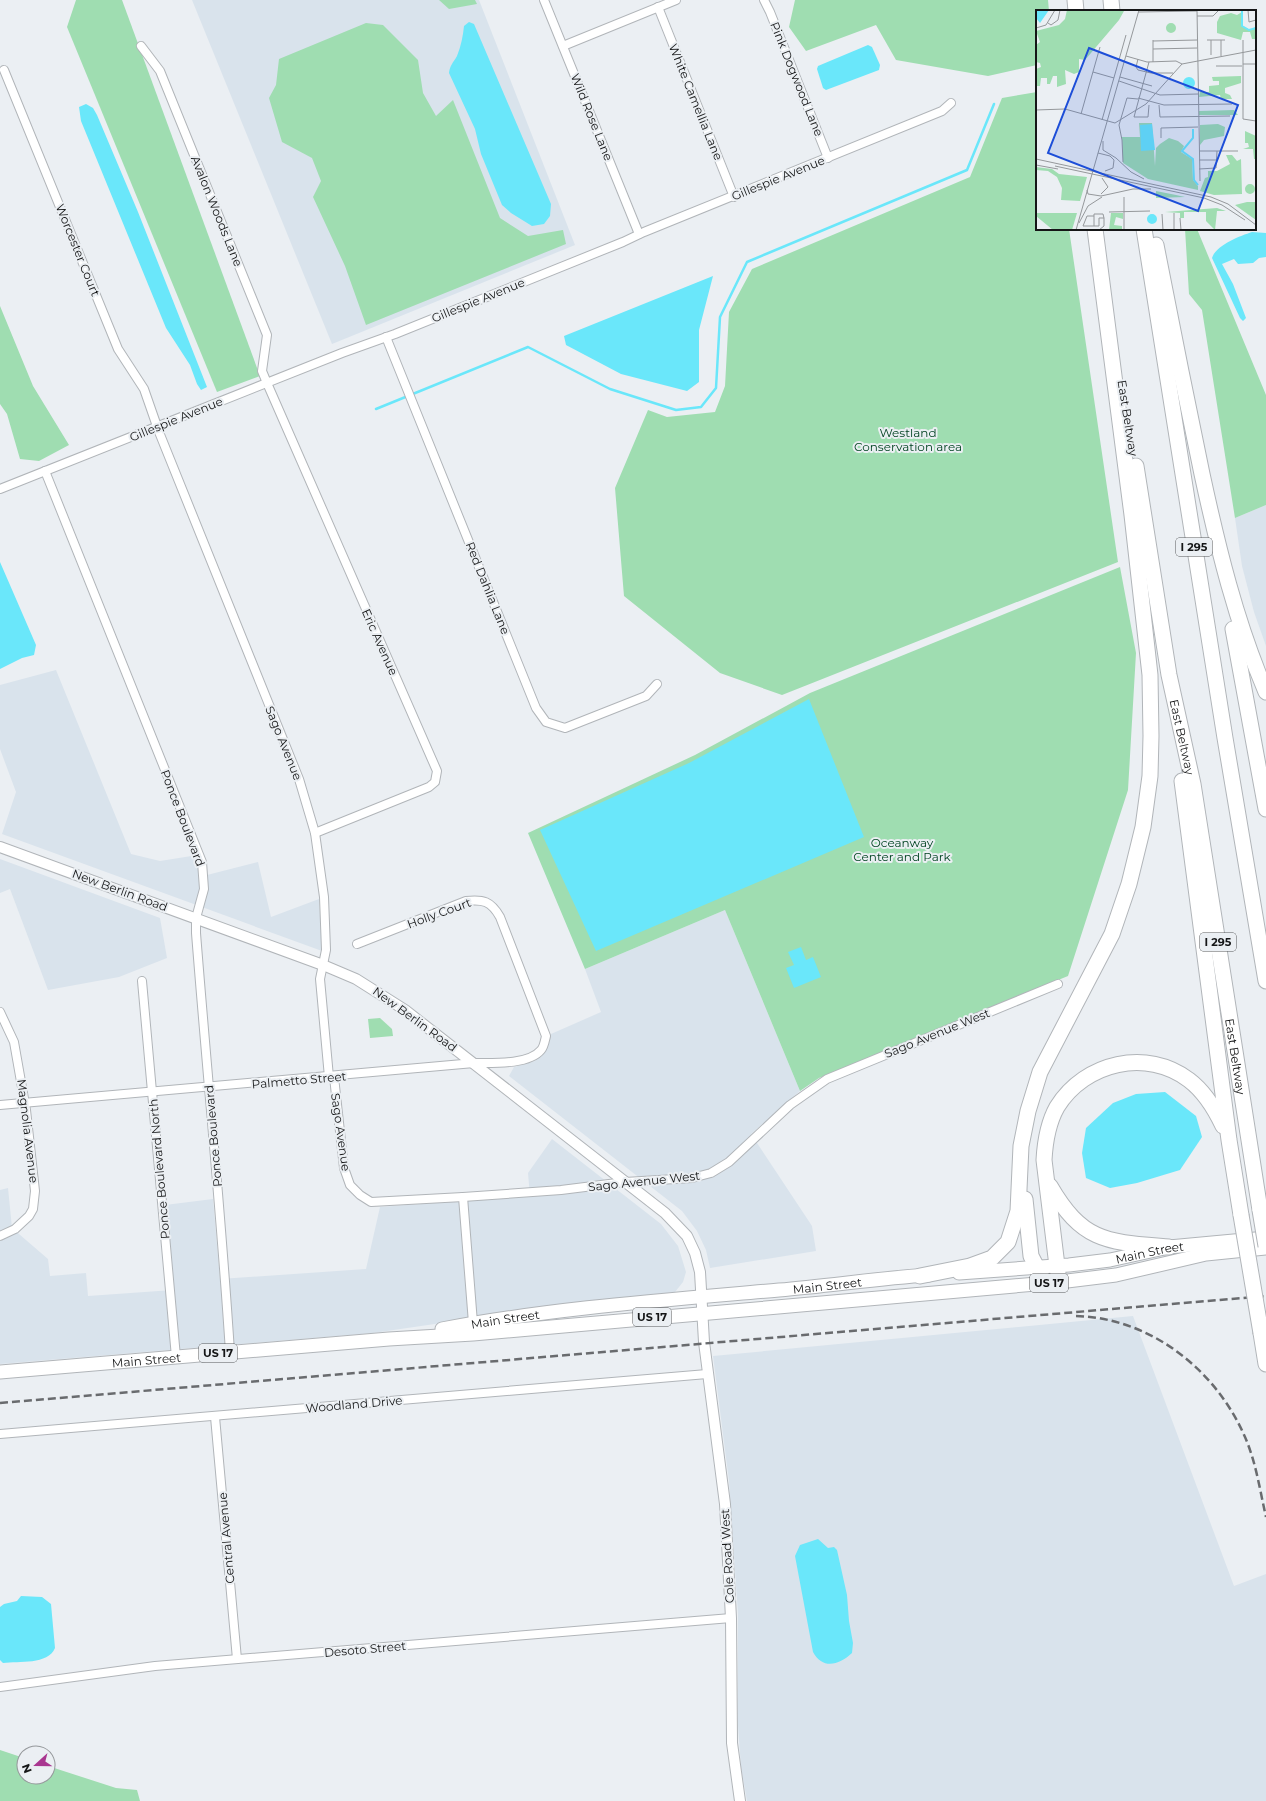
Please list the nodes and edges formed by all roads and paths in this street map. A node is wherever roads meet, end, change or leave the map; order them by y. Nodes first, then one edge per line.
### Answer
1 (544, 0) edge
2 (676, 0) edge
3 (764, 0) edge
4 (1075, 0) edge
5 (1111, 0) edge
6 (658, 8) junction
7 (1076, 10) edge
8 (1112, 10) edge
9 (141, 46) dead end
10 (563, 46) junction
11 (4, 70) dead end
12 (951, 103) dead end
13 (828, 158) junction
14 (734, 197) junction
15 (1095, 230) edge
16 (1095, 230) edge
17 (1144, 230) edge
18 (1153, 230) edge
19 (639, 234) junction
20 (386, 337) junction
21 (267, 383) junction
22 (157, 427) junction
23 (45, 471) junction
24 (0, 489) edge
25 (1211, 517) junction
26 (1169, 675) junction
27 (657, 684) dead end
28 (1266, 692) edge
29 (1266, 809) edge
30 (315, 833) junction
31 (0, 846) edge
32 (196, 918) junction
33 (357, 944) dead end
34 (323, 965) junction
35 (142, 981) dead end
36 (1266, 981) edge
37 (1058, 984) dead end
38 (533, 1000) joint
39 (0, 1012) edge
40 (474, 1063) junction
41 (331, 1077) junction
42 (208, 1087) junction
43 (152, 1092) junction
44 (26, 1103) junction
45 (0, 1105) edge
46 (1229, 1140) junction
47 (1021, 1146) junction
48 (625, 1182) junction
49 (1047, 1182) junction
50 (463, 1198) junction
51 (371, 1202) joint
52 (0, 1236) edge
53 (1266, 1238) edge
54 (1169, 1247) junction
55 (1266, 1247) edge
56 (1057, 1266) junction
57 (1037, 1268) junction
58 (920, 1276) junction
59 (1052, 1282) junction
60 (702, 1297) junction
61 (702, 1312) junction
62 (473, 1323) junction
63 (389, 1339) junction
64 (230, 1352) junction
65 (176, 1357) junction
66 (1266, 1364) edge
67 (0, 1372) edge
68 (707, 1374) junction
69 (215, 1417) junction
70 (0, 1434) edge
71 (731, 1618) junction
72 (237, 1659) junction
73 (0, 1687) edge
74 (740, 1801) edge

1 - 10 street, Wild Rose Lane
2 - 6 street
3 - 13 street, Pink Dogwood Lane
4 - 7 highway
5 - 8 highway
6 - 10 street
6 - 14 street, White Camellia Lane
9 - 21 street, Avalon Woods Lane
10 - 19 street, Wild Rose Lane
11 - 22 street, Worcester Court
12 - 13 street, Gillespie Avenue
13 - 14 street, Gillespie Avenue
14 - 19 street, Gillespie Avenue
15 - 26 highway, East Beltway / I 295
16 - 47 highway
17 - 36 highway, I 295
18 - 25 highway
19 - 20 street, Gillespie Avenue
20 - 21 street, Gillespie Avenue
20 - 27 street, Red Dahlia Lane
21 - 22 street, Gillespie Avenue
21 - 30 street, Eric Avenue
22 - 23 street, Gillespie Avenue
22 - 30 street, Sago Avenue
23 - 24 street, Gillespie Avenue
23 - 32 street, Ponce Boulevard
25 - 28 highway
25 - 29 highway
26 - 46 highway
26 - 55 highway, East Beltway / I 295, bridge
30 - 34 street, Sago Avenue
31 - 32 street, New Berlin Road
32 - 34 street, New Berlin Road
32 - 42 street, Ponce Boulevard
33 - 38 street, Holly Court
34 - 40 street, New Berlin Road
34 - 41 street, Sago Avenue
35 - 43 street, Ponce Boulevard North
37 - 48 street, Sago Avenue West
38 - 40 street, Palmetto Street
39 - 44 street, Magnolia Avenue
40 - 41 street, Palmetto Street
40 - 48 street, New Berlin Road
41 - 42 street, Palmetto Street
41 - 51 street, Sago Avenue
42 - 43 street, Palmetto Street
42 - 64 street, Ponce Boulevard
43 - 44 street, Palmetto Street
43 - 65 street, Ponce Boulevard North
44 - 45 street, Palmetto Street
44 - 52 street, Magnolia Avenue
46 - 49 highway
46 - 66 highway, bridge
47 - 57 highway
47 - 58 highway
48 - 50 street, Sago Avenue West
48 - 60 street, New Berlin Road
49 - 54 highway
49 - 56 highway
50 - 51 street, Sago Avenue West
50 - 62 street
53 - 54 main road, Main Street / US 17
54 - 56 main road, Main Street / US 17
55 - 59 main road, Main Street / US 17
56 - 57 main road, Main Street / US 17
56 - 59 highway
57 - 58 main road, Main Street / US 17
57 - 59 highway
58 - 60 main road, Main Street / US 17
59 - 61 main road, Main Street / US 17
60 - 61 street, New Berlin Road
60 - 62 main road, Main Street / US 17
61 - 63 main road, Main Street / US 17
61 - 68 street, Cole Road West
62 - 63 main road, Main Street / US 17
63 - 64 main road, Main Street / US 17
64 - 65 main road, Main Street / US 17
65 - 67 main road, Main Street / US 17
68 - 69 street, Woodland Drive
68 - 71 street, Cole Road West
69 - 70 street, Woodland Drive
69 - 72 street, Central Avenue
71 - 72 street, Desoto Street
71 - 74 street, Cole Road West
72 - 73 street, Desoto Street

